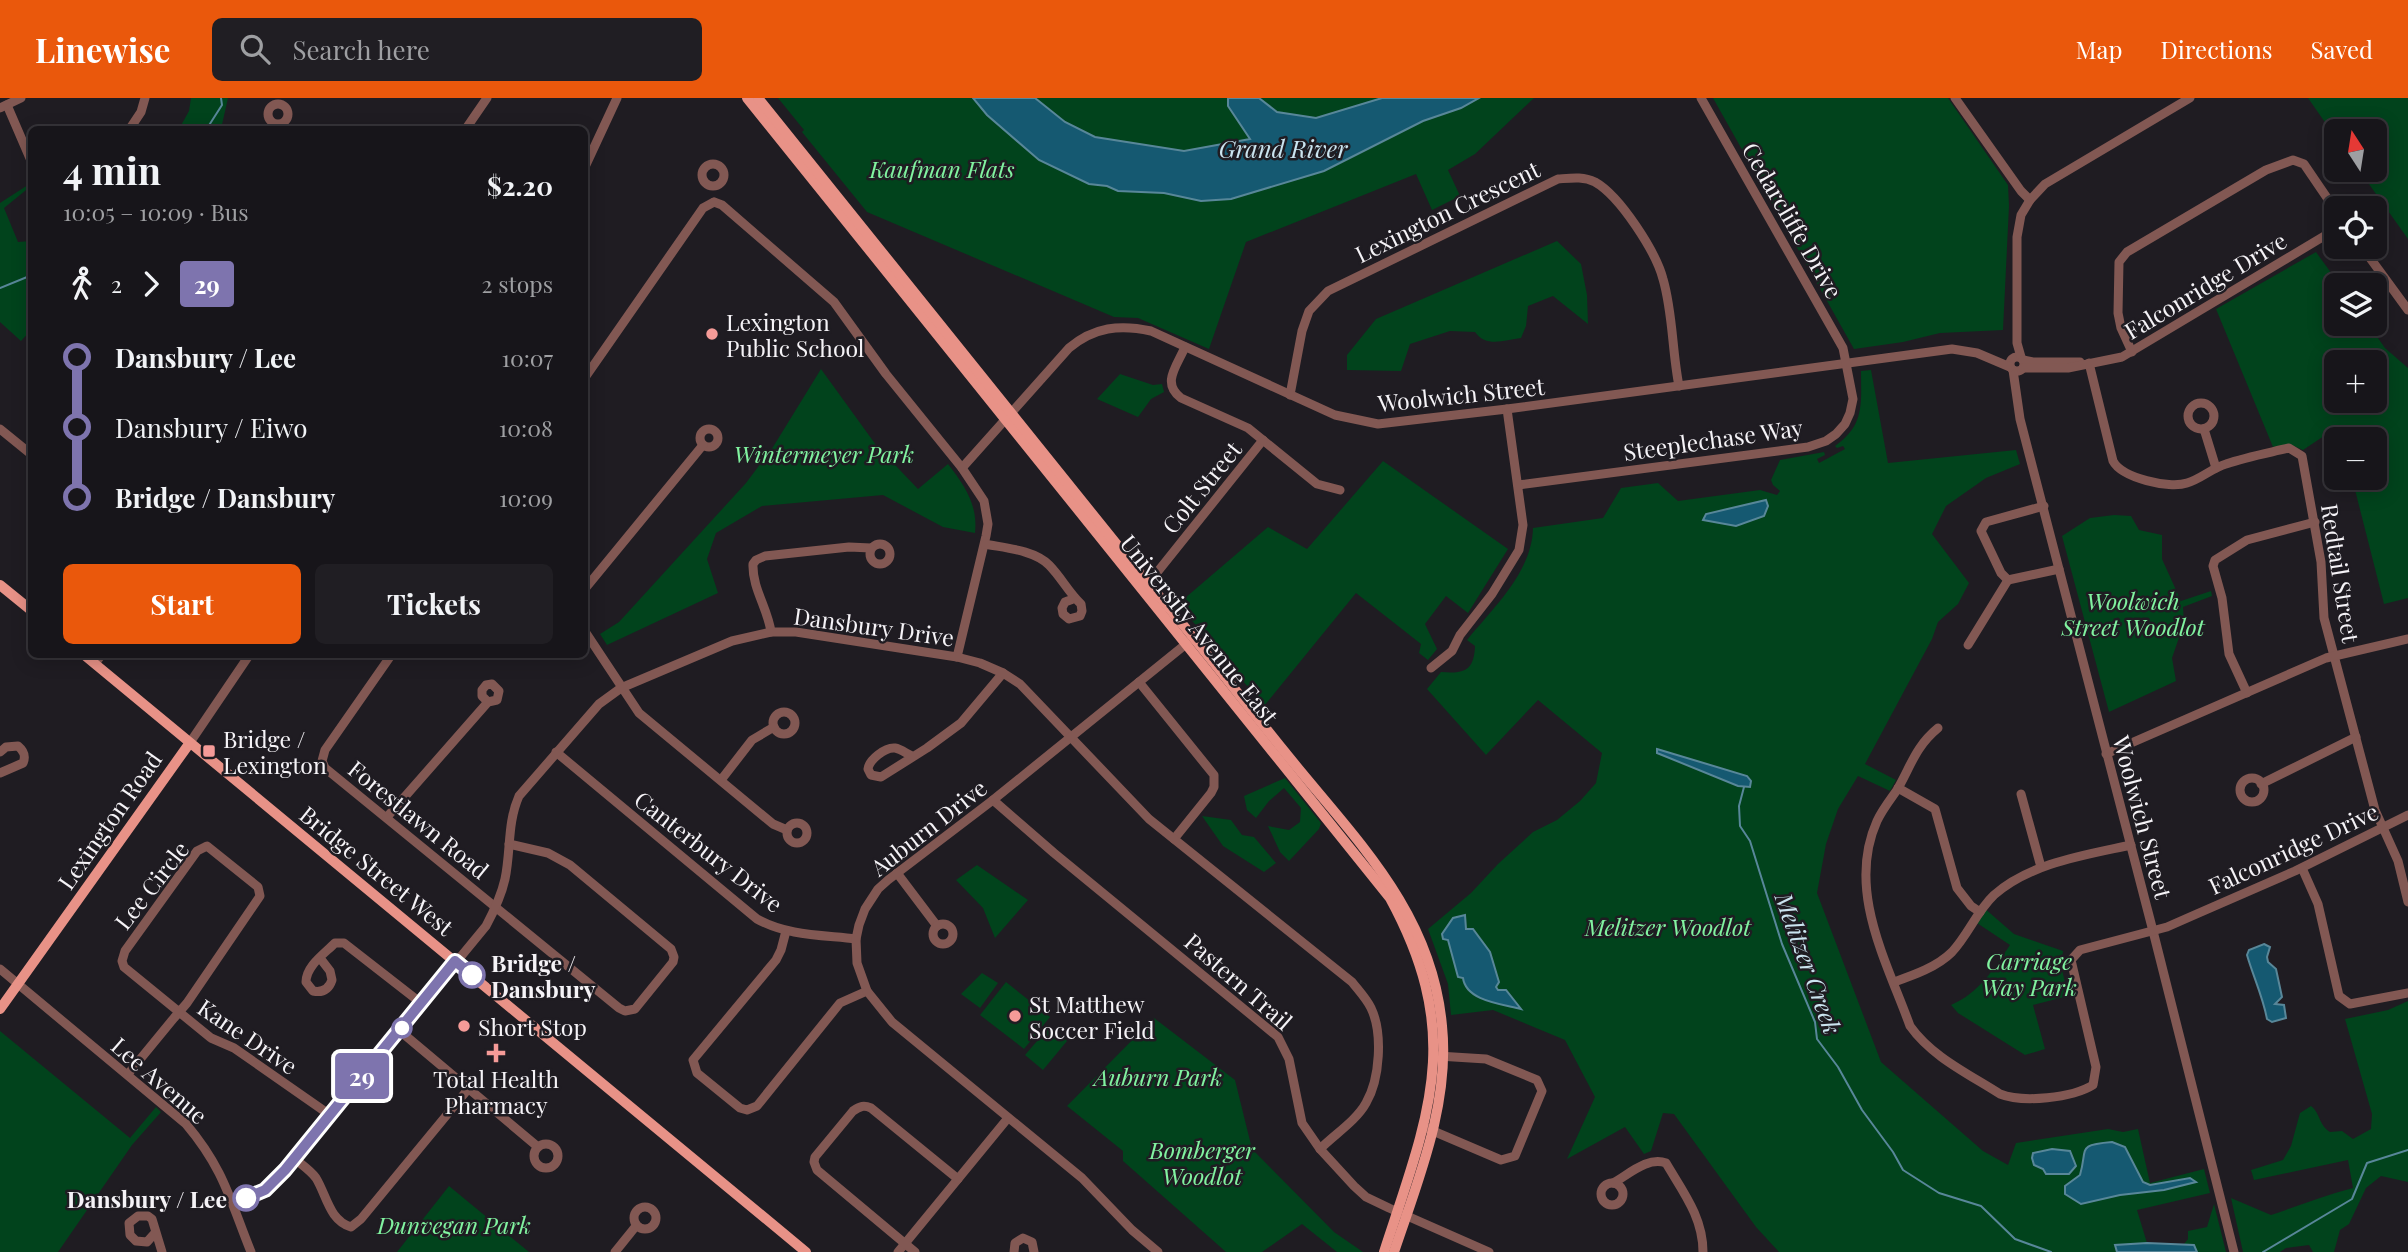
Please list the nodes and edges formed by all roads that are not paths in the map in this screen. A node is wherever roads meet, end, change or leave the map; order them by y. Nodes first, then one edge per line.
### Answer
1 (21, 98) edge
2 (145, 98) edge
3 (487, 98) edge
4 (617, 98) edge
5 (747, 98) edge
6 (758, 98) edge
7 (1701, 98) edge
8 (1955, 98) edge
9 (2190, 98) edge
10 (4, 106) edge
11 (132, 126) edge
12 (468, 126) edge
13 (28, 155) edge
14 (588, 160) edge
15 (713, 186) dead end
16 (2326, 196) edge
17 (2030, 200) junction
18 (714, 202) junction
19 (2324, 236) edge
20 (2371, 259) edge
21 (2408, 310) edge
22 (1185, 347) junction
23 (2132, 352) junction
24 (1847, 363) junction
25 (2088, 363) junction
26 (2017, 364) junction
27 (588, 373) edge
28 (1679, 386) junction
29 (1290, 395) junction
30 (1507, 409) junction
31 (1009, 416) junction
32 (0, 429) edge
33 (2204, 429) dead end
34 (1263, 440) junction
35 (703, 445) dead end
36 (28, 452) edge
37 (962, 468) junction
38 (2216, 468) junction
39 (1518, 485) junction
40 (1340, 490) dead end
41 (2044, 506) junction
42 (2315, 522) junction
43 (985, 544) junction
44 (871, 548) dead end
45 (2059, 569) junction
46 (2008, 580) junction
47 (0, 585) edge
48 (588, 585) edge
49 (1144, 585) junction
50 (1073, 599) dead end
51 (28, 608) edge
52 (771, 632) junction
53 (588, 636) edge
54 (2408, 639) edge
55 (1191, 640) junction
56 (1968, 645) dead end
57 (2334, 656) junction
58 (957, 657) junction
59 (88, 658) edge
60 (99, 658) edge
61 (247, 658) edge
62 (390, 658) edge
63 (95, 664) junction
64 (1431, 668) dead end
65 (1003, 673) junction
66 (1139, 682) junction
67 (621, 688) junction
68 (2247, 693) junction
69 (488, 702) dead end
70 (774, 727) dead end
71 (1938, 728) dead end
72 (2356, 737) junction
73 (1071, 738) junction
74 (189, 744) junction
75 (0, 752) edge
76 (556, 752) junction
77 (2106, 754) junction
78 (912, 756) junction
79 (0, 773) edge
80 (721, 780) junction
81 (2262, 784) dead end
82 (1898, 788) junction
83 (2021, 794) dead end
84 (993, 800) junction
85 (2408, 815) edge
86 (387, 817) junction
87 (2383, 828) junction
88 (788, 830) dead end
89 (1174, 839) junction
90 (509, 844) junction
91 (2131, 845) junction
92 (2041, 867) junction
93 (2302, 868) junction
94 (897, 873) junction
95 (2408, 902) edge
96 (497, 906) junction
97 (1979, 912) junction
98 (937, 926) dead end
99 (2154, 930) junction
100 (786, 931) junction
101 (856, 939) junction
102 (320, 958) dead end
103 (455, 961) junction
104 (0, 970) edge
105 (1894, 982) junction
106 (18, 984) junction
107 (867, 991) junction
108 (2408, 992) edge
109 (421, 1003) junction
110 (0, 1009) edge
111 (179, 1012) junction
112 (400, 1031) junction
113 (1439, 1056) junction
114 (128, 1074) junction
115 (469, 1088) junction
116 (330, 1115) junction
117 (1008, 1118) junction
118 (1429, 1128) junction
119 (538, 1147) dead end
120 (1320, 1149) junction
121 (295, 1159) junction
122 (958, 1179) junction
123 (1613, 1183) dead end
124 (233, 1203) junction
125 (1402, 1213) junction
126 (636, 1226) dead end
127 (155, 1233) dead end
128 (904, 1244) junction
129 (162, 1252) edge
130 (251, 1252) edge
131 (614, 1252) edge
132 (806, 1252) edge
133 (898, 1252) edge
134 (915, 1252) edge
135 (1014, 1252) edge
136 (1034, 1252) edge
137 (1158, 1252) edge
138 (1384, 1252) edge
139 (1394, 1252) edge
140 (1489, 1252) edge
141 (1703, 1252) edge
142 (2234, 1252) edge

1 - 10 street
2 - 11 street
3 - 12 street
4 - 14 street
5 - 31 main road, University Avenue East
6 - 31 main road, University Avenue East
7 - 24 street, Cedarcliffe Drive
8 - 17 street
9 - 17 street
10 - 13 street
15 - 18 street
16 - 23 street
17 - 26 street
18 - 27 street
18 - 37 street
19 - 23 street, Falconridge Drive
20 - 21 street
22 - 29 street, Woolwich Street
22 - 31 street, Woolwich Street
22 - 34 street
23 - 25 street, Falconridge Drive
24 - 26 street, Woolwich Street
24 - 28 street, Woolwich Street
24 - 39 street, Steeplechase Way
25 - 26 street, Falconridge Drive
25 - 38 street, Redtail Street
26 - 41 street, Woolwich Street
28 - 29 street, Lexington Crescent
28 - 30 street, Woolwich Street
29 - 30 street, Woolwich Street
30 - 39 street
31 - 37 street, Woolwich Street
31 - 49 main road, University Avenue East
32 - 36 street
33 - 38 street
34 - 40 street
34 - 49 street, Colt Street
35 - 48 street
37 - 43 street
38 - 42 street, Redtail Street
39 - 64 street
41 - 45 street, Woolwich Street
41 - 46 street
42 - 57 street, Redtail Street
42 - 68 street
43 - 50 street
43 - 58 street
44 - 52 street
45 - 46 street
45 - 77 street, Woolwich Street
46 - 56 street
47 - 51 main road
49 - 55 main road, University Avenue East
52 - 58 street, Dansbury Drive
52 - 67 street, Dansbury Drive
53 - 67 street
54 - 57 street
55 - 66 street, Auburn Drive
55 - 113 main road, University Avenue East
57 - 68 street
57 - 72 street, Redtail Street
58 - 65 street, Dansbury Drive
59 - 63 main road, Bridge Street West
60 - 63 street
61 - 74 street, Lexington Road
62 - 86 street, Forestlawn Road
63 - 74 main road, Bridge Street West
65 - 73 street, Dansbury Drive
65 - 78 street
66 - 73 street, Auburn Drive
66 - 89 street
67 - 76 street, Dansbury Drive
67 - 80 street
68 - 77 street
69 - 86 street
70 - 80 street
71 - 82 street
72 - 81 street
72 - 87 street, Redtail Street
73 - 84 street, Auburn Drive
73 - 89 street, Dansbury Drive
74 - 103 main road, Bridge Street West
74 - 106 main road, Lexington Road
75 - 79 street
76 - 90 street, Dansbury Drive
76 - 100 street, Canterbury Drive
77 - 91 street, Woolwich Street
78 - 78 street
80 - 88 street
82 - 97 street
82 - 105 street
83 - 92 street
84 - 94 street, Auburn Drive
84 - 120 street, Pastern Trail
85 - 87 street, Falconridge Drive
86 - 96 street, Forestlawn Road
87 - 93 street, Falconridge Drive
87 - 95 street, Redtail Street
89 - 120 street, Dansbury Drive
90 - 96 street, Dansbury Drive
90 - 96 street, Forestlawn Road
91 - 92 street
91 - 99 street, Woolwich Street
92 - 97 street
93 - 99 street, Falconridge Drive
93 - 108 street
94 - 98 street
94 - 101 street, Auburn Drive
96 - 103 street, Dansbury Drive
97 - 105 street
99 - 105 street, Falconridge Drive
99 - 142 street, Woolwich Street
100 - 101 street, Canterbury Drive
100 - 107 street
101 - 107 street, Auburn Drive
102 - 109 street
103 - 109 street, Dansbury Drive
103 - 132 main road, Bridge Street West
104 - 106 street, Lee Avenue
106 - 110 main road, Lexington Road
106 - 114 street, Lee Avenue
107 - 117 street, Auburn Drive
109 - 112 street, Dansbury Drive
111 - 111 street, Lee Circle
111 - 114 street, Lee Circle
111 - 116 street, Kane Drive
112 - 115 street
112 - 116 street, Dansbury Drive
113 - 118 main road, University Avenue East
113 - 118 street
114 - 124 street, Lee Avenue
115 - 119 street
115 - 121 street
116 - 121 street, Dansbury Drive
117 - 122 street
117 - 137 street, Auburn Drive
118 - 125 main road, University Avenue East
120 - 125 street, Pastern Trail
121 - 124 street, Dansbury Drive
122 - 128 street
122 - 128 street
123 - 141 street
124 - 130 street, Lee Avenue
125 - 138 main road, University Avenue East
125 - 139 main road, University Avenue East
125 - 140 street, Pastern Trail
126 - 131 street
127 - 129 street
128 - 133 street
128 - 134 street
135 - 136 street

